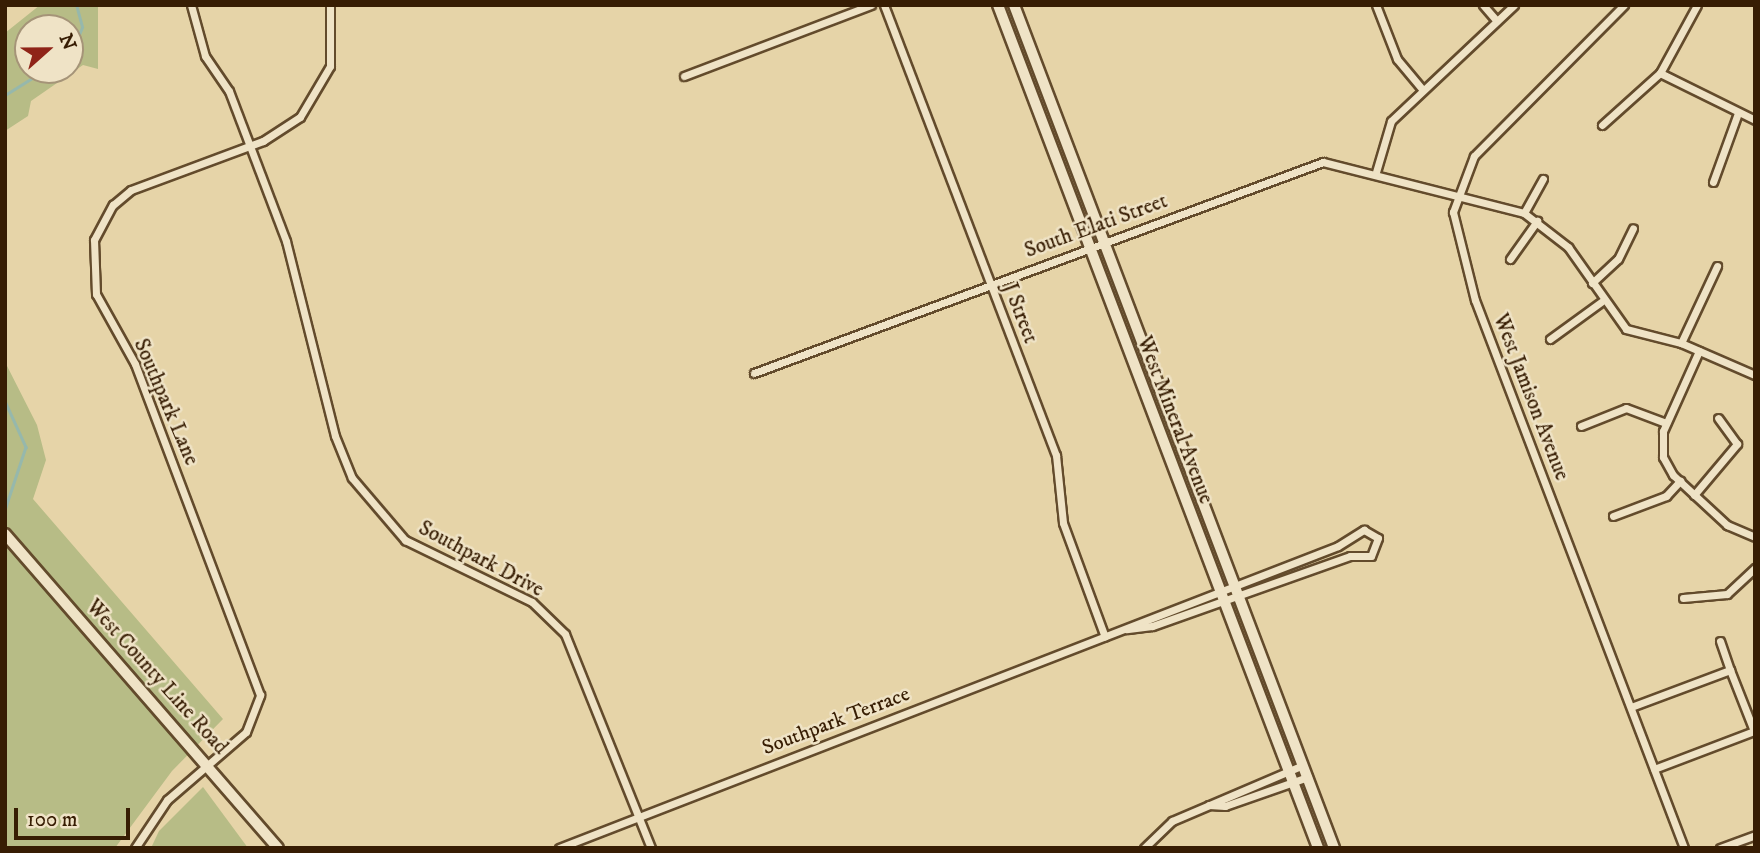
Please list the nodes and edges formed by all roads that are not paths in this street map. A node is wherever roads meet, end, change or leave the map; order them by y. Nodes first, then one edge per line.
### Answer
1 (191, 5) edge
2 (330, 5) edge
3 (871, 5) edge
4 (884, 5) edge
5 (998, 5) edge
6 (1014, 5) edge
7 (1376, 5) edge
8 (1483, 5) edge
9 (1514, 5) edge
10 (1624, 5) edge
11 (1697, 5) edge
12 (1497, 21) junction
13 (1660, 73) junction
14 (684, 76) dead end
15 (1423, 90) junction
16 (1738, 113) junction
17 (1755, 120) edge
18 (1602, 125) dead end
19 (249, 144) junction
20 (1376, 172) junction
21 (1543, 179) dead end
22 (1713, 182) dead end
23 (1456, 192) junction
24 (1524, 213) junction
25 (1537, 221) junction
26 (1633, 228) dead end
27 (1103, 242) junction
28 (1088, 247) junction
29 (1510, 259) dead end
30 (1717, 265) dead end
31 (1591, 282) junction
32 (990, 284) junction
33 (1601, 302) junction
34 (1550, 339) dead end
35 (1681, 343) junction
36 (1699, 351) junction
37 (754, 373) dead end
38 (1755, 375) edge
39 (1718, 418) dead end
40 (1666, 423) junction
41 (1581, 426) dead end
42 (1680, 481) junction
43 (1694, 495) junction
44 (1614, 516) dead end
45 (5, 534) edge
46 (1755, 537) edge
47 (1755, 568) edge
48 (1234, 584) junction
49 (1218, 589) junction
50 (1239, 596) junction
51 (1683, 598) dead end
52 (1223, 600) junction
53 (1126, 629) junction
54 (1105, 637) junction
55 (1720, 641) dead end
56 (1730, 670) junction
57 (1631, 708) junction
58 (1754, 733) edge
59 (210, 763) junction
60 (1303, 765) junction
61 (1654, 769) junction
62 (1289, 771) junction
63 (1308, 777) junction
64 (1294, 782) junction
65 (1208, 805) junction
66 (638, 815) junction
67 (1755, 835) edge
68 (135, 848) edge
69 (278, 848) edge
70 (559, 848) edge
71 (651, 848) edge
72 (1143, 848) edge
73 (1318, 848) edge
74 (1334, 848) edge
75 (1684, 848) edge
76 (1720, 848) edge

1 - 19 street, Southpark Drive
2 - 19 street, Southpark Lane
3 - 14 street
4 - 32 street, J Street
5 - 28 main road, West Mineral Avenue
6 - 27 main road, West Mineral Avenue
7 - 15 street
8 - 12 street
9 - 12 street
10 - 23 street, West Jamison Avenue
11 - 13 street
12 - 15 street
13 - 16 street
13 - 18 street
15 - 20 street
16 - 17 street
16 - 22 street
19 - 59 street, Southpark Lane
19 - 66 street, Southpark Drive
20 - 23 street, South Elati Street
20 - 27 street, South Elati Street
21 - 24 street
23 - 24 street, South Elati Street
23 - 57 street, West Jamison Avenue
24 - 25 street, South Elati Street
25 - 29 street
25 - 31 street, South Elati Street
26 - 31 street
27 - 28 street, South Elati Street
27 - 48 main road, West Mineral Avenue
28 - 32 street, South Elati Street
28 - 49 main road, West Mineral Avenue
30 - 35 street
31 - 33 street, South Elati Street
32 - 37 street, South Elati Street
32 - 54 street, J Street
33 - 34 street
33 - 35 street, South Elati Street
35 - 36 street, South Elati Street
36 - 38 street, South Elati Street
36 - 40 street
39 - 43 street
40 - 41 street
40 - 42 street
42 - 43 street
42 - 44 street
43 - 46 street
45 - 59 main road, West County Line Road
47 - 51 street
48 - 49 street, Southpark Terrace
48 - 50 main road, West Mineral Avenue
48 - 50 street, Southpark Terrace
49 - 52 main road, West Mineral Avenue
49 - 53 street, Southpark Terrace
50 - 52 street, Southpark Terrace
50 - 60 main road, West Mineral Avenue
52 - 53 street, Southpark Terrace
52 - 62 main road, West Mineral Avenue
53 - 54 street, Southpark Terrace
54 - 66 street, Southpark Terrace
55 - 56 street
56 - 57 street
56 - 58 street
57 - 61 street, West Jamison Avenue
58 - 61 street
59 - 68 street, Southpark Lane
59 - 69 main road, West County Line Road
60 - 62 street
60 - 63 main road, West Mineral Avenue
61 - 75 street, West Jamison Avenue
62 - 64 main road, West Mineral Avenue
62 - 65 street
63 - 64 street
63 - 74 main road, West Mineral Avenue
64 - 65 street
64 - 73 main road, West Mineral Avenue
65 - 72 street
66 - 70 street, Southpark Terrace
66 - 71 street, Southpark Drive
67 - 76 street

